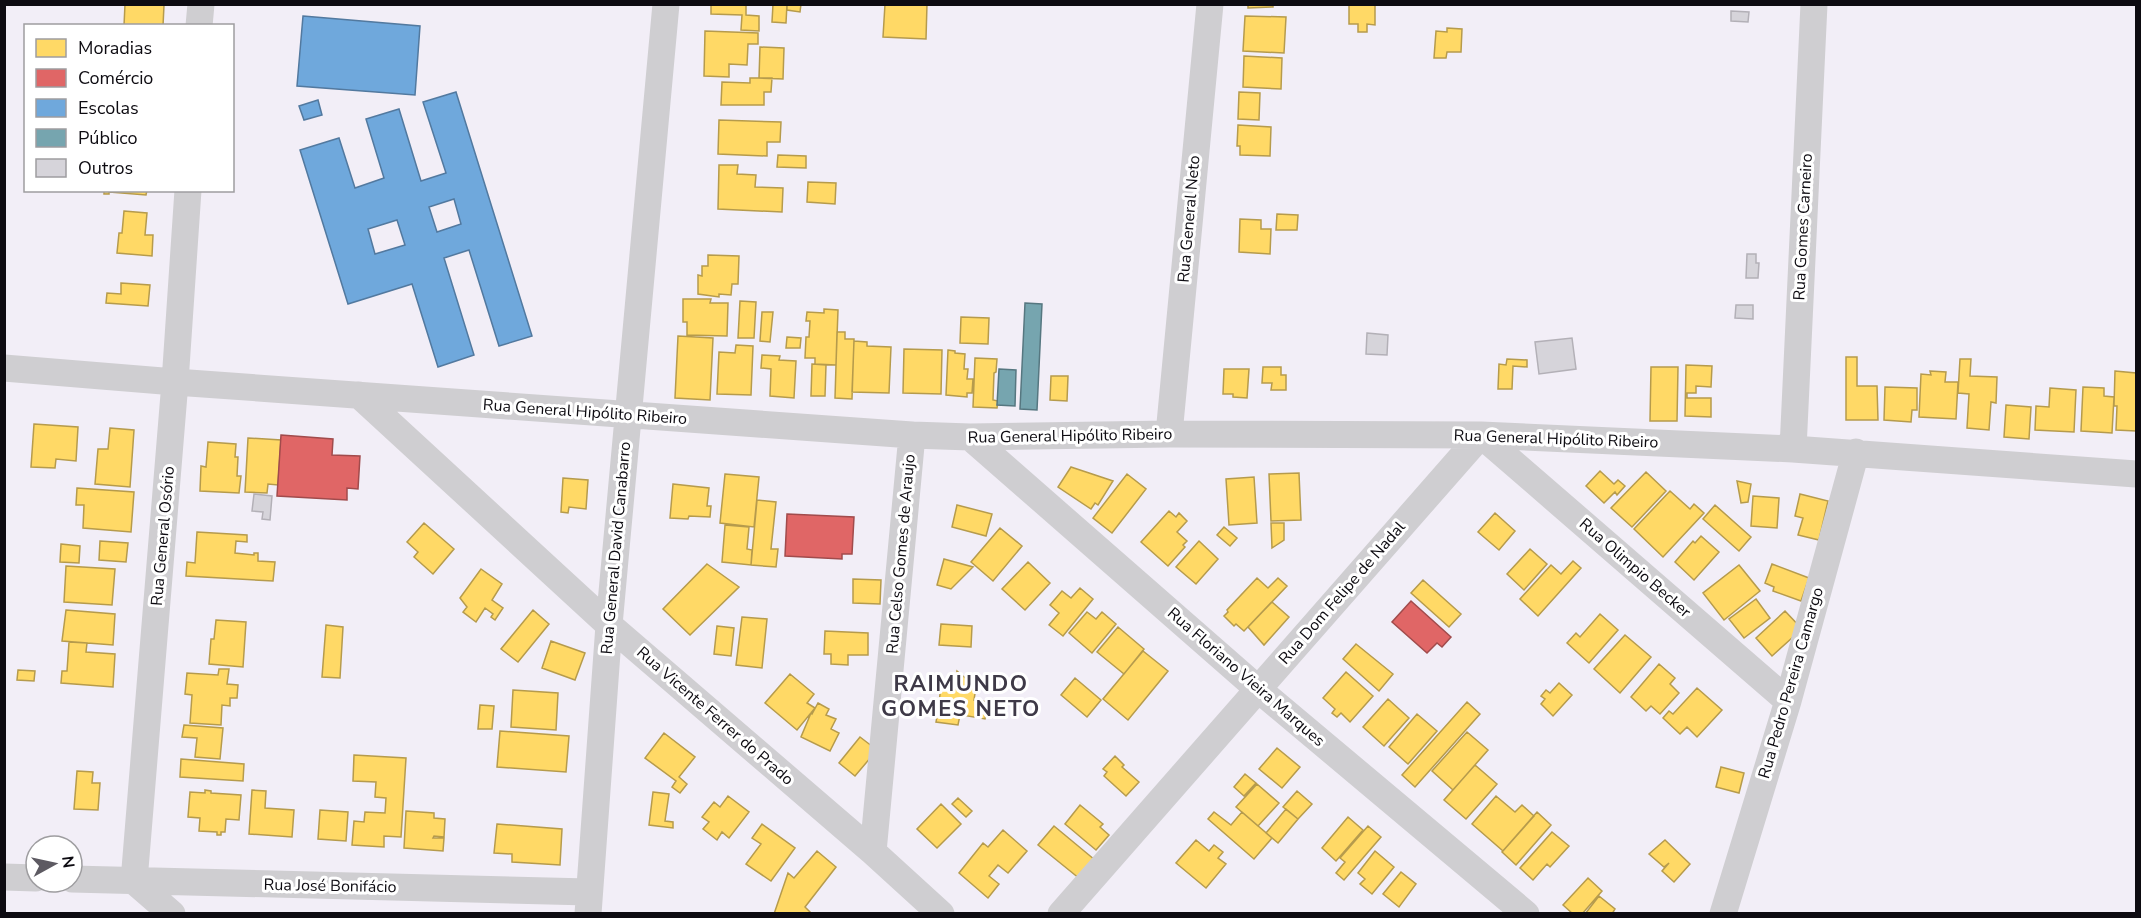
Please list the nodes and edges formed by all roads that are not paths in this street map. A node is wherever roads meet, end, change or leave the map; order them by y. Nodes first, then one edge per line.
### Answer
1 (201, 4) edge
2 (666, 4) edge
3 (1210, 4) edge
4 (1814, 4) edge
5 (199, 24) edge
6 (188, 192) edge
7 (4, 368) edge
8 (175, 382) junction
9 (359, 394) junction
10 (628, 415) junction
11 (1169, 434) junction
12 (912, 435) junction
13 (1481, 435) junction
14 (969, 437) junction
15 (1792, 449) junction
16 (1856, 452) junction
17 (2136, 474) edge
18 (609, 625) junction
19 (1258, 689) junction
20 (1788, 701) junction
21 (873, 852) junction
22 (4, 877) edge
23 (24, 878) edge
24 (84, 880) edge
25 (134, 882) junction
26 (588, 903) edge
27 (172, 914) edge
28 (941, 914) edge
29 (1061, 914) edge
30 (1526, 914) edge
31 (1723, 914) edge

1 - 5 street
2 - 10 street, Rua General David Canabarro
3 - 11 street, Rua General Neto
4 - 15 street, Rua Gomes Carneiro
6 - 8 street, Rua General Osório
7 - 8 street, Rua General Hipólito Ribeiro
8 - 9 street, Rua General Hipólito Ribeiro
8 - 25 street, Rua General Osório
9 - 10 street, Rua General Hipólito Ribeiro
9 - 18 street, Rua Vicente Ferrer do Prado
10 - 12 street, Rua General Hipólito Ribeiro
10 - 18 street, Rua General David Canabarro
11 - 13 street, Rua General Hipólito Ribeiro
11 - 14 street, Rua General Hipólito Ribeiro
12 - 14 street, Rua General Hipólito Ribeiro
12 - 21 street, Rua Celso Gomes de Araujo
13 - 15 street, Rua General Hipólito Ribeiro
13 - 19 street, Rua Dom Felipe de Nadal
13 - 20 street, Rua Olimpio Becker
14 - 19 street, Rua Floriano Vieira Marques
15 - 16 street, Rua General Hipólito Ribeiro
16 - 17 street, Rua General Hipólito Ribeiro
16 - 20 street, Rua Pedro Pereira Camargo
18 - 21 street, Rua Vicente Ferrer do Prado
18 - 26 street, Rua General David Canabarro
19 - 29 street, Rua Dom Felipe de Nadal
19 - 30 street, Rua Floriano Vieira Marques
20 - 31 street, Rua Pedro Pereira Camargo
21 - 28 street, Rua Vicente Ferrer do Prado
22 - 23 street
24 - 25 street, Rua José Bonifácio
25 - 26 street, Rua José Bonifácio
25 - 27 street

